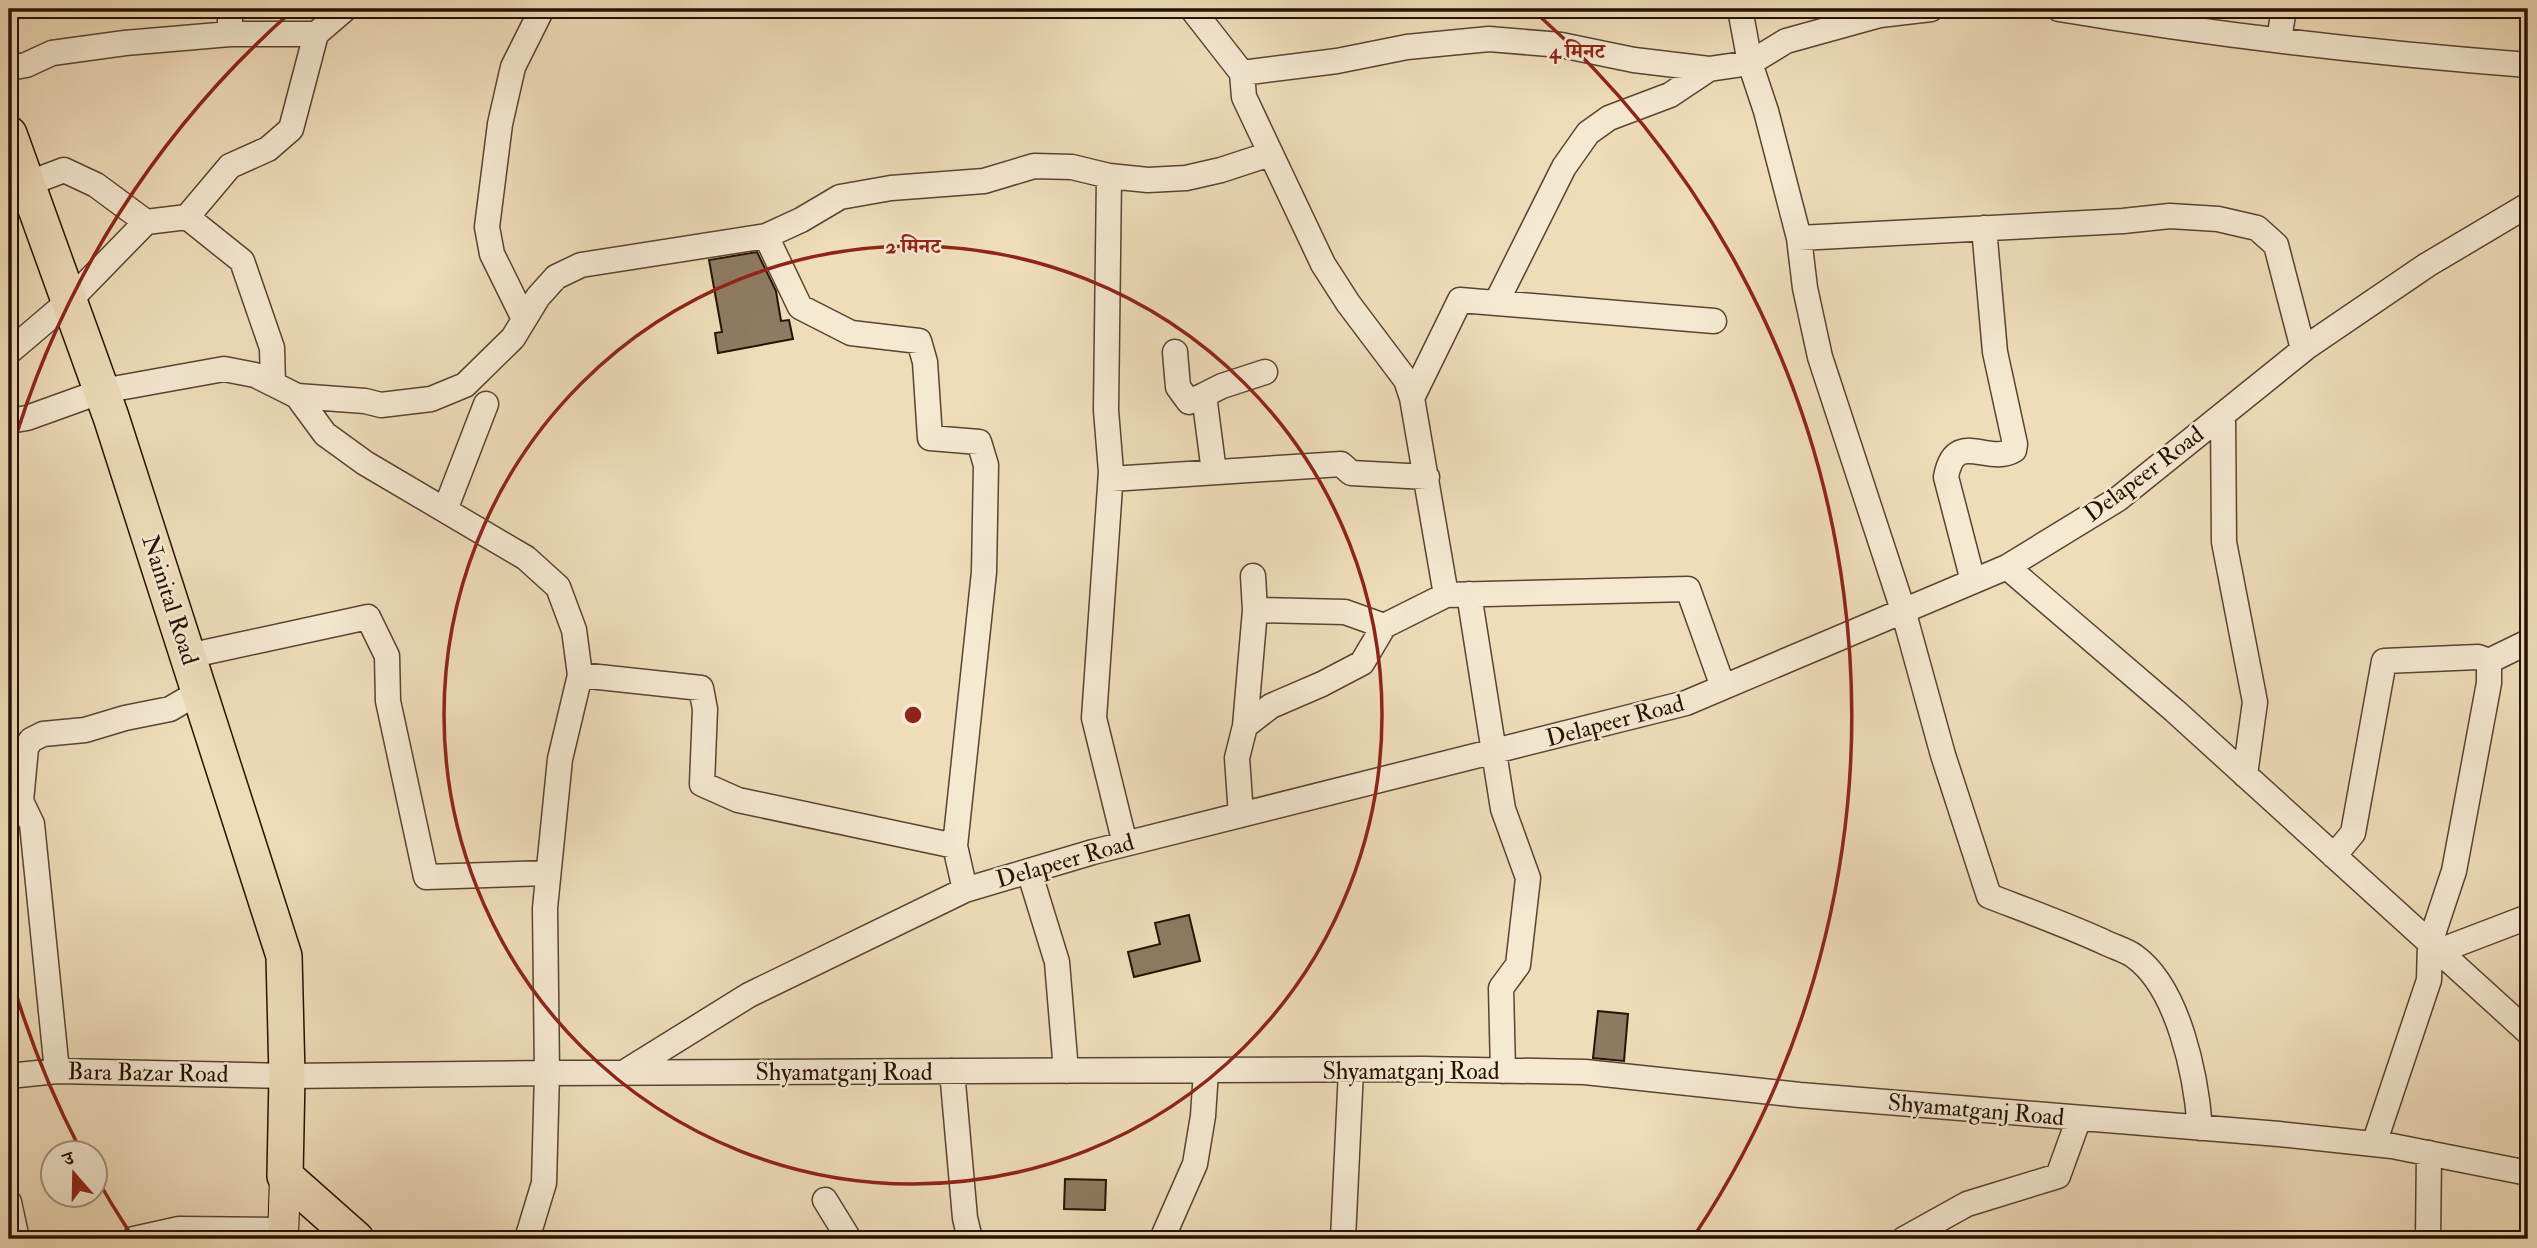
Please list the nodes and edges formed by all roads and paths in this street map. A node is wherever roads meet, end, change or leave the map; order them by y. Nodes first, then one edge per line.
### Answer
1 (230, 9) edge
2 (345, 9) edge
3 (542, 9) edge
4 (1192, 9) edge
5 (1740, 9) edge
6 (1931, 9) edge
7 (2059, 9) edge
8 (2284, 9) edge
9 (2111, 13) edge
10 (230, 34) junction
11 (316, 34) junction
12 (2279, 39) junction
13 (1751, 63) junction
14 (2528, 65) edge
15 (9, 68) edge
16 (1709, 69) junction
17 (1242, 73) junction
18 (9, 134) edge
19 (1270, 154) junction
20 (1109, 176) junction
21 (27, 184) junction
22 (2528, 205) edge
23 (187, 217) junction
24 (146, 222) junction
25 (1984, 228) junction
26 (766, 236) junction
27 (1799, 238) junction
28 (69, 302) junction
29 (1496, 303) junction
30 (524, 319) junction
31 (1714, 321) dead end
32 (2303, 349) junction
33 (9, 352) edge
34 (1175, 352) dead end
35 (1265, 372) dead end
36 (273, 384) junction
37 (102, 391) junction
38 (297, 396) junction
39 (1204, 396) junction
40 (1412, 398) junction
41 (486, 404) dead end
42 (2223, 415) junction
43 (9, 421) edge
44 (1214, 472) junction
45 (1427, 477) junction
46 (1111, 479) junction
47 (445, 510) junction
48 (2007, 567) junction
49 (1253, 576) dead end
50 (1973, 581) junction
51 (1458, 594) junction
52 (1255, 610) junction
53 (1903, 610) junction
54 (1384, 626) junction
55 (2528, 642) edge
56 (188, 656) junction
57 (2489, 661) junction
58 (580, 675) junction
59 (1724, 687) junction
60 (199, 692) junction
61 (1245, 726) junction
62 (1493, 753) junction
63 (2245, 775) junction
64 (15, 799) edge
65 (1241, 815) junction
66 (1125, 844) junction
67 (955, 846) junction
68 (2334, 856) junction
69 (1029, 871) junction
70 (548, 873) junction
71 (965, 890) junction
72 (2528, 917) edge
73 (2434, 947) junction
74 (2528, 1032) edge
75 (1351, 1070) junction
76 (57, 1071) junction
77 (952, 1071) junction
78 (1066, 1071) junction
79 (1206, 1071) junction
80 (1503, 1071) junction
81 (547, 1073) junction
82 (625, 1073) junction
83 (9, 1076) edge
84 (287, 1076) junction
85 (2079, 1118) junction
86 (2200, 1128) junction
87 (2374, 1144) junction
88 (2429, 1153) junction
89 (2528, 1173) edge
90 (285, 1176) junction
91 (825, 1200) dead end
92 (9, 1202) edge
93 (283, 1235) edge
94 (17, 1239) edge
95 (134, 1239) edge
96 (338, 1239) edge
97 (356, 1239) edge
98 (527, 1239) edge
99 (849, 1239) edge
100 (970, 1239) edge
101 (1162, 1239) edge
102 (1343, 1239) edge
103 (1904, 1239) edge
104 (2428, 1239) edge

1 - 10 street
2 - 11 street
3 - 30 street
4 - 17 street
5 - 13 street
6 - 13 street
7 - 9 street
8 - 12 street
9 - 12 street
10 - 11 street
10 - 15 street
11 - 23 street
12 - 14 street
13 - 16 street
13 - 27 street
16 - 17 street
16 - 29 street
17 - 19 street
18 - 21 highway, Nainital Road
19 - 20 street
19 - 40 street
20 - 26 street
20 - 46 street
21 - 24 street
21 - 28 highway, Nainital Road
22 - 32 street, Delapeer Road
23 - 24 street
23 - 36 street
24 - 28 street
25 - 27 street
25 - 32 street
25 - 50 street
26 - 30 street
26 - 67 street
27 - 53 street
28 - 33 street
28 - 37 highway, Nainital Road
29 - 31 street
29 - 40 street
30 - 38 street
32 - 42 street, Delapeer Road
34 - 39 street
35 - 39 street
36 - 37 street
36 - 38 street
37 - 43 street
37 - 56 highway, Nainital Road
38 - 47 street
39 - 44 street
40 - 45 street
41 - 47 street
42 - 48 street, Delapeer Road
42 - 63 street
44 - 45 street
44 - 46 street
45 - 51 street
46 - 66 street
47 - 58 street
48 - 50 street, Delapeer Road
48 - 63 street
49 - 52 street
50 - 53 street, Delapeer Road
51 - 54 street
51 - 59 street
51 - 62 street
52 - 54 street
52 - 61 street
53 - 59 street, Delapeer Road
53 - 86 street
54 - 61 street
55 - 57 street
56 - 60 highway, Nainital Road
56 - 70 street
57 - 68 street
57 - 73 street
58 - 67 street
58 - 70 street
59 - 62 street, Delapeer Road
60 - 64 street
60 - 84 highway, Nainital Road
61 - 65 street
62 - 65 street, Delapeer Road
62 - 80 street
63 - 68 street
64 - 76 street
65 - 66 street, Delapeer Road
66 - 69 street, Delapeer Road
67 - 71 street
68 - 73 street
69 - 71 street, Delapeer Road
69 - 78 street
70 - 81 street
71 - 82 street, Delapeer Road
72 - 73 street
73 - 74 street
73 - 87 street
75 - 79 street, Shyamatganj Road
75 - 80 street, Shyamatganj Road
75 - 102 street
76 - 83 street, Bara Bazar Road
76 - 84 street, Bara Bazar Road
77 - 78 street, Shyamatganj Road
77 - 82 street, Shyamatganj Road
77 - 100 street
78 - 79 street, Shyamatganj Road
79 - 101 street
80 - 85 street, Shyamatganj Road
81 - 82 street, Shyamatganj Road
81 - 84 street, Shyamatganj Road
81 - 98 street
84 - 90 highway, Nainital Road
85 - 86 street, Shyamatganj Road
85 - 103 street
86 - 87 street, Shyamatganj Road
87 - 88 street, Shyamatganj Road
88 - 89 street, Shyamatganj Road
88 - 104 street
90 - 93 main road
90 - 96 highway
90 - 97 highway
91 - 99 street
92 - 94 street
93 - 95 street

